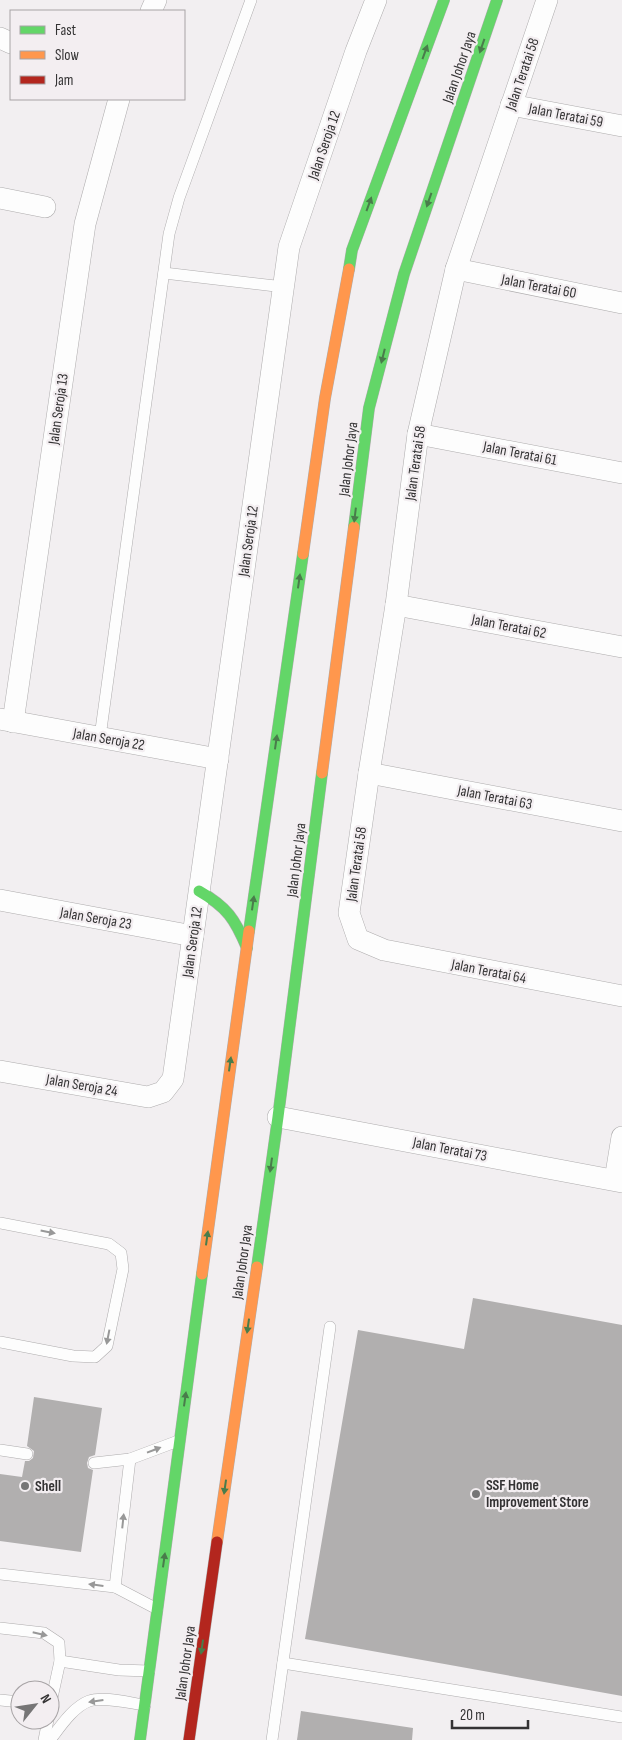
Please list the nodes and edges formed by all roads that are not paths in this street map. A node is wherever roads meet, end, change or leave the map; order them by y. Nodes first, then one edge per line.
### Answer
1 (251, 0) edge
2 (444, 0) edge
3 (497, 0) edge
4 (546, 0) edge
5 (373, 1) edge
6 (119, 100) edge
7 (511, 105) junction
8 (622, 126) edge
9 (0, 198) edge
10 (45, 208) dead end
11 (456, 270) junction
12 (164, 273) junction
13 (284, 287) junction
14 (622, 303) edge
15 (418, 434) junction
16 (622, 473) edge
17 (396, 604) junction
18 (622, 647) edge
19 (7, 720) edge
20 (100, 737) junction
21 (218, 759) junction
22 (369, 773) junction
23 (622, 821) edge
24 (199, 890) junction
25 (0, 900) edge
26 (193, 936) junction
27 (358, 940) joint
28 (247, 948) junction
29 (622, 996) edge
30 (0, 1071) edge
31 (163, 1092) joint
32 (278, 1117) junction
33 (622, 1137) edge
34 (619, 1181) edge
35 (0, 1223) edge
36 (330, 1327) dead end
37 (0, 1342) edge
38 (180, 1440) junction
39 (0, 1450) edge
40 (26, 1454) dead end
41 (130, 1459) junction
42 (94, 1463) dead end
43 (0, 1574) edge
44 (116, 1587) junction
45 (157, 1609) junction
46 (0, 1628) edge
47 (60, 1661) junction
48 (282, 1663) junction
49 (149, 1671) junction
50 (56, 1680) edge
51 (145, 1705) junction
52 (622, 1717) edge
53 (50, 1740) edge
54 (140, 1740) edge
55 (189, 1740) edge
56 (272, 1740) edge

1 - 12 lane
28 -> 2 main road, Jalan Johor Jaya
3 -> 32 main road, Jalan Johor Jaya
4 - 7 street, Jalan Teratai 58
5 - 13 street, Jalan Seroja 12
6 - 19 street, Jalan Seroja 13
7 - 8 street, Jalan Teratai 59
7 - 11 street, Jalan Teratai 58
9 - 10 street
11 - 14 street, Jalan Teratai 60
11 - 15 street, Jalan Teratai 58
12 - 13 lane
12 - 20 lane
13 - 21 street, Jalan Seroja 12
15 - 16 street, Jalan Teratai 61
15 - 17 street, Jalan Teratai 58
17 - 18 street, Jalan Teratai 62
17 - 22 street, Jalan Teratai 58
19 - 20 street, Jalan Seroja 22
20 - 21 street, Jalan Seroja 22
21 - 24 street, Jalan Seroja 12
22 - 23 street, Jalan Teratai 63
22 - 27 street, Jalan Teratai 58
24 - 26 street, Jalan Seroja 12
24 - 28 main road
25 - 26 street, Jalan Seroja 23
26 - 31 street, Jalan Seroja 12
27 - 29 street, Jalan Teratai 64
38 -> 28 main road, Jalan Johor Jaya
30 - 31 street, Jalan Seroja 24
32 - 34 street, Jalan Teratai 73
32 -> 55 main road, Jalan Johor Jaya
33 - 34 street
35 -> 37 lane
36 - 48 lane
41 -> 38 lane
45 -> 38 main road, Jalan Johor Jaya
39 - 40 lane
41 - 42 lane
44 -> 41 lane
44 -> 43 lane
44 - 45 lane
45 - 49 main road, Jalan Johor Jaya
46 -> 47 lane
47 - 49 lane
47 - 50 lane
48 - 52 lane
48 - 56 lane
49 - 51 main road, Jalan Johor Jaya
51 -> 53 lane
51 - 54 main road, Jalan Johor Jaya

